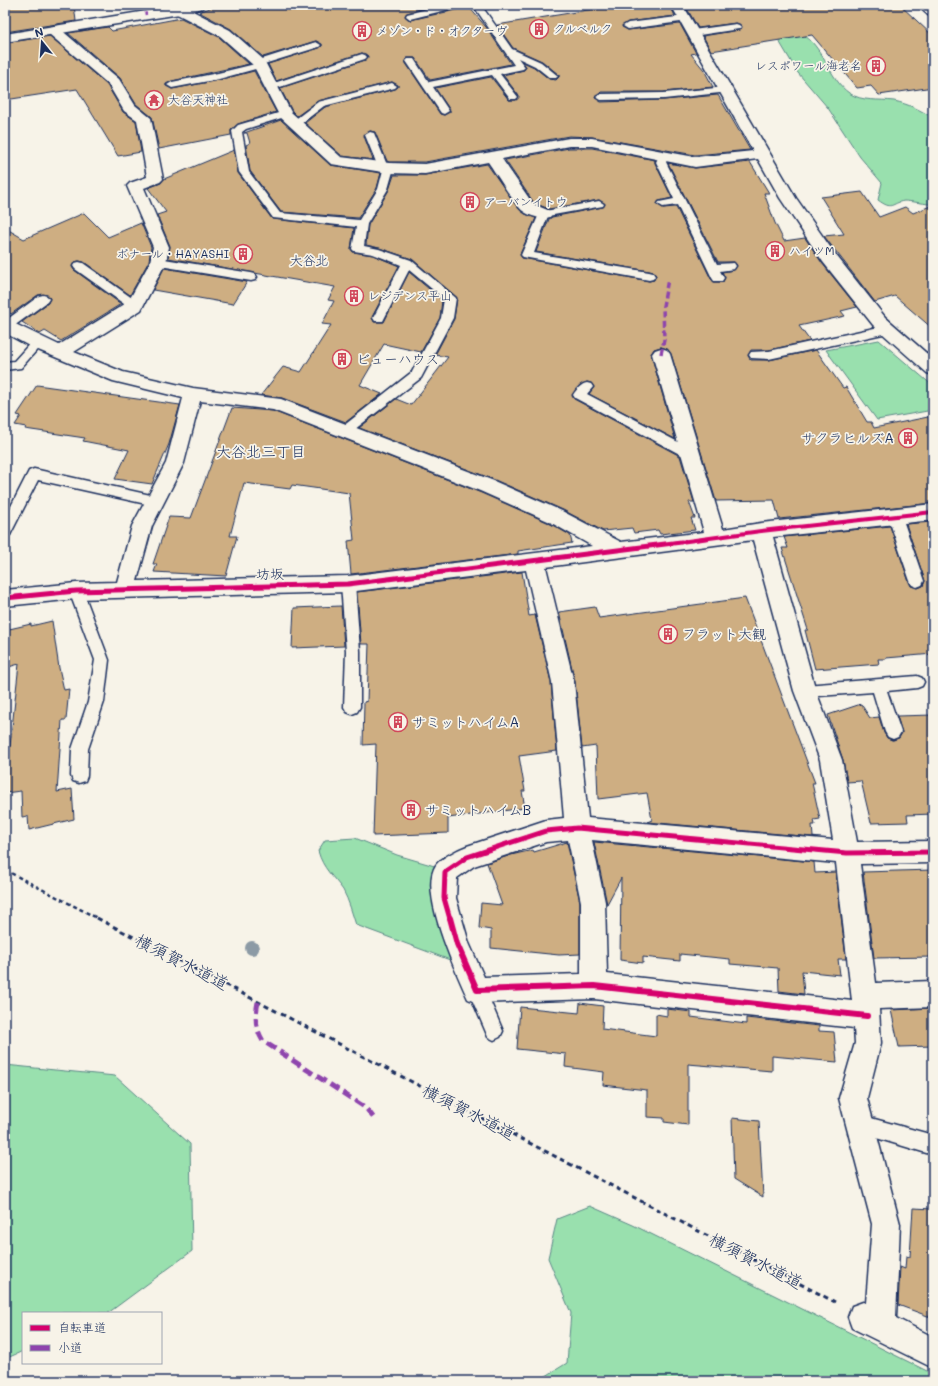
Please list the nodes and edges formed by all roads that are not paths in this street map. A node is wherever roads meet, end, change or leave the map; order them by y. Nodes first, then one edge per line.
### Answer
1 (198, 5) edge
2 (455, 5) edge
3 (477, 5) edge
4 (677, 5) edge
5 (923, 5) edge
6 (180, 10) junction
7 (933, 12) edge
8 (410, 16) dead end
9 (685, 18) junction
10 (628, 26) dead end
11 (736, 28) dead end
12 (54, 30) junction
13 (693, 33) junction
14 (5, 38) edge
15 (316, 45) dead end
16 (509, 51) junction
17 (362, 57) dead end
18 (411, 61) dead end
19 (260, 64) junction
20 (194, 70) dead end
21 (494, 72) junction
22 (553, 76) dead end
23 (201, 80) junction
24 (172, 85) dead end
25 (427, 85) junction
26 (392, 86) dead end
27 (271, 87) junction
28 (726, 90) junction
29 (513, 97) dead end
30 (601, 97) dead end
31 (444, 111) dead end
32 (289, 119) junction
33 (370, 136) dead end
34 (763, 154) junction
35 (492, 156) junction
36 (664, 156) junction
37 (386, 168) junction
38 (681, 201) junction
39 (599, 204) dead end
40 (663, 204) dead end
41 (544, 214) junction
42 (362, 224) junction
43 (158, 262) junction
44 (407, 263) junction
45 (80, 266) dead end
46 (730, 266) dead end
47 (714, 268) junction
48 (649, 276) dead end
49 (252, 278) dead end
50 (718, 278) dead end
51 (43, 299) dead end
52 (135, 306) junction
53 (379, 318) dead end
54 (6, 325) edge
55 (888, 329) junction
56 (36, 342) junction
57 (61, 352) junction
58 (662, 354) dead end
59 (755, 355) dead end
60 (5, 366) edge
61 (933, 369) edge
62 (586, 387) dead end
63 (194, 394) junction
64 (346, 430) junction
65 (692, 455) junction
66 (155, 501) junction
67 (933, 512) edge
68 (895, 517) junction
69 (5, 531) edge
70 (762, 531) junction
71 (716, 538) junction
72 (618, 550) junction
73 (534, 560) junction
74 (917, 581) dead end
75 (348, 584) junction
76 (125, 589) junction
77 (76, 591) junction
78 (5, 598) edge
79 (917, 682) dead end
80 (878, 685) junction
81 (805, 691) junction
82 (352, 707) dead end
83 (893, 732) dead end
84 (79, 776) dead end
85 (577, 828) junction
86 (933, 852) edge
87 (847, 853) junction
88 (594, 986) junction
89 (477, 990) junction
90 (933, 994) edge
91 (866, 1006) junction
92 (494, 1030) dead end
93 (860, 1124) junction
94 (933, 1145) edge
95 (933, 1353) edge

1 - 6 street
2 - 8 lane
3 - 16 lane
4 - 9 street
5 - 7 street
6 - 12 street
6 - 19 street
9 - 10 lane
9 - 13 street
11 - 13 lane
12 - 14 street
12 - 43 street
13 - 28 street
15 - 19 lane
16 - 21 lane
16 - 22 lane
17 - 27 lane
18 - 25 lane
19 - 23 lane
19 - 27 street
20 - 23 lane
21 - 25 lane
21 - 29 lane
23 - 24 lane
25 - 31 lane
26 - 32 lane
27 - 32 street
28 - 30 lane
28 - 34 street
32 - 37 street
32 - 42 lane
33 - 37 lane
34 - 36 street
34 - 55 street
35 - 36 street
35 - 37 street
35 - 41 street
36 - 38 lane
37 - 42 lane
38 - 40 lane
38 - 47 lane
39 - 41 lane
41 - 48 lane
42 - 44 lane
43 - 49 lane
43 - 52 street
44 - 53 lane
44 - 64 lane
45 - 52 lane
46 - 47 lane
47 - 50 lane
51 - 54 lane
52 - 57 street
54 - 56 street
55 - 59 lane
55 - 61 street
56 - 57 street
56 - 60 lane
57 - 63 street
58 - 65 street
62 - 65 lane
63 - 64 street
63 - 66 street
64 - 72 street
65 - 71 street
66 - 69 lane
66 - 76 street
67 - 68 street, 坊坂
68 - 70 street, 坊坂
68 - 74 lane
70 - 71 street, 坊坂
70 - 81 street
71 - 72 street, 坊坂
72 - 73 street, 坊坂
73 - 75 street, 坊坂
73 - 85 street
75 - 76 street, 坊坂
75 - 82 lane
76 - 77 street, 坊坂
77 - 78 street, 坊坂
77 - 84 lane
79 - 80 lane
80 - 81 lane
80 - 83 lane
81 - 87 street
85 - 87 street
85 - 88 street
85 - 89 street
86 - 87 street
87 - 91 street
88 - 89 street
88 - 91 street
89 - 92 lane
90 - 91 street
91 - 93 street
93 - 94 lane
93 - 95 street

